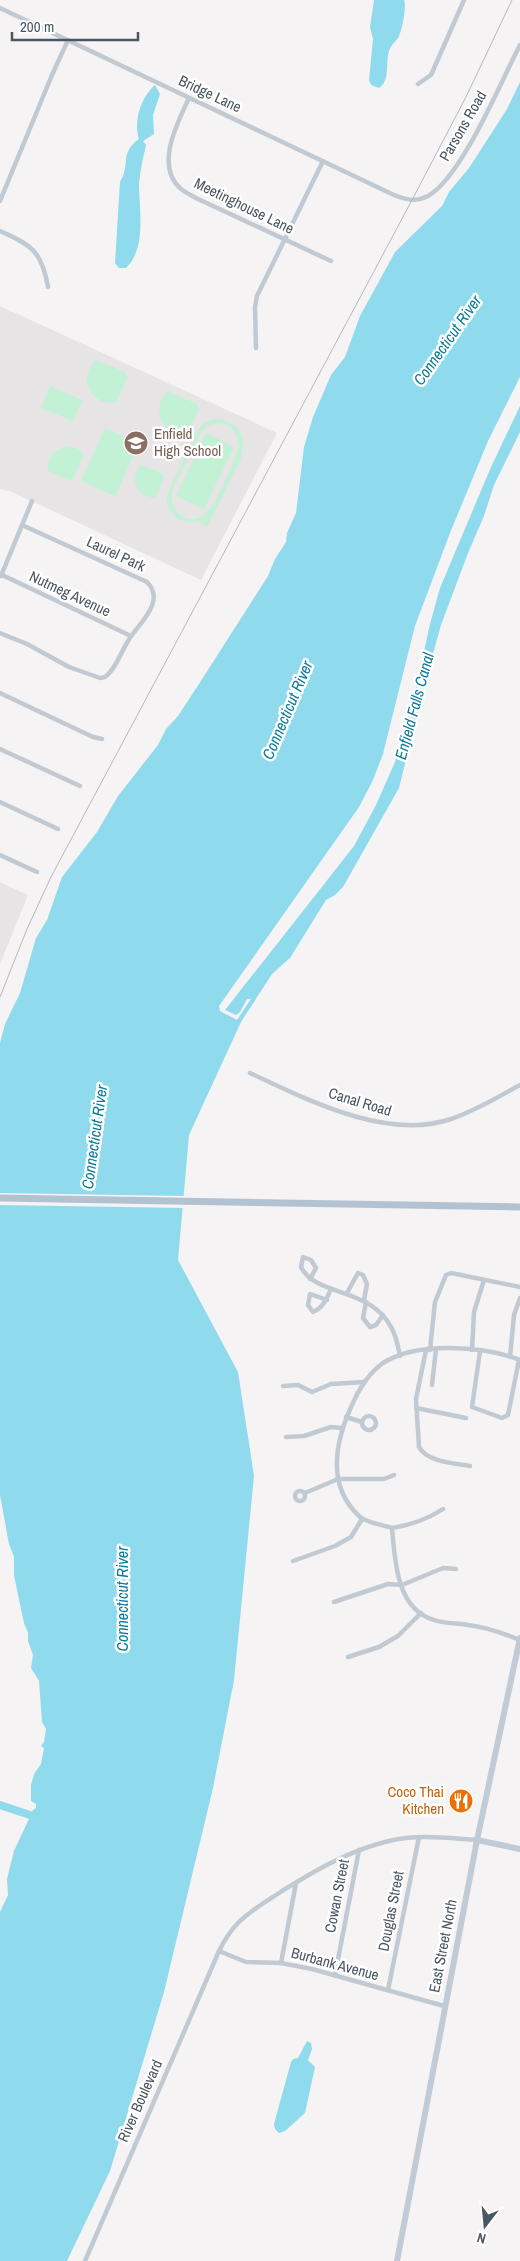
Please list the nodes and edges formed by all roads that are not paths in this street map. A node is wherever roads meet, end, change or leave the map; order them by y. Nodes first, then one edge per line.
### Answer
1 (464, 0) edge
2 (0, 8) edge
3 (68, 40) junction
4 (520, 45) edge
5 (418, 84) dead end
6 (190, 98) junction
7 (323, 161) junction
8 (409, 200) joint
9 (0, 201) edge
10 (0, 231) edge
11 (284, 239) junction
12 (331, 261) dead end
13 (48, 287) dead end
14 (256, 348) dead end
15 (32, 501) dead end
16 (22, 525) junction
17 (0, 575) edge
18 (0, 633) edge
19 (131, 636) junction
20 (0, 693) edge
21 (102, 739) dead end
22 (0, 749) edge
23 (80, 786) dead end
24 (0, 802) edge
25 (58, 829) dead end
26 (0, 855) edge
27 (37, 872) dead end
28 (250, 1073) dead end
29 (520, 1085) edge
30 (0, 1198) edge
31 (520, 1208) edge
32 (310, 1279) junction
33 (484, 1280) junction
34 (520, 1287) edge
35 (331, 1289) junction
36 (347, 1293) junction
37 (520, 1298) edge
38 (327, 1300) junction
39 (365, 1301) junction
40 (383, 1315) junction
41 (436, 1349) junction
42 (428, 1350) junction
43 (472, 1350) junction
44 (480, 1351) junction
45 (400, 1356) junction
46 (510, 1356) junction
47 (519, 1360) edge
48 (365, 1382) junction
49 (432, 1385) dead end
50 (283, 1386) dead end
51 (416, 1408) junction
52 (346, 1418) junction
53 (466, 1418) dead end
54 (362, 1422) dead end
55 (341, 1428) junction
56 (286, 1437) dead end
57 (470, 1466) dead end
58 (394, 1475) dead end
59 (338, 1479) junction
60 (305, 1493) dead end
61 (443, 1509) dead end
62 (362, 1519) junction
63 (392, 1528) junction
64 (293, 1561) dead end
65 (456, 1570) dead end
66 (402, 1585) junction
67 (334, 1602) dead end
68 (420, 1613) junction
69 (520, 1639) edge
70 (348, 1657) dead end
71 (419, 1837) junction
72 (477, 1840) junction
73 (520, 1849) edge
74 (359, 1850) junction
75 (296, 1883) junction
76 (220, 1951) junction
77 (281, 1962) junction
78 (335, 1976) junction
79 (388, 1990) junction
80 (444, 2006) junction
81 (85, 2261) edge
82 (398, 2261) edge

1 - 5 street
2 - 3 street, Bridge Lane
3 - 6 street, Bridge Lane
3 - 9 street
4 - 8 street, Parsons Road
6 - 7 street, Bridge Lane
6 - 11 street, Meetinghouse Lane
7 - 8 street, Bridge Lane
7 - 11 street
10 - 13 street
11 - 12 street, Meetinghouse Lane
11 - 14 street
15 - 16 street
16 - 17 street
16 - 19 street, Laurel Park
17 - 19 street, Nutmeg Avenue
18 - 19 street, Laurel Park
20 - 21 street
22 - 23 street
24 - 25 street
26 - 27 street
28 - 29 street, Canal Road
30 - 31 main road
32 - 32 street
32 - 35 street
33 - 34 street
33 - 42 street
33 - 43 street
35 - 36 street
35 - 38 street
36 - 39 street
36 - 39 street
37 - 46 street
38 - 38 street
39 - 40 street
39 - 40 street
40 - 45 street
41 - 42 street
41 - 43 street
41 - 49 street
42 - 45 street
42 - 51 street
43 - 44 street
44 - 46 street
44 - 47 street
45 - 48 street
46 - 47 street
48 - 50 street
48 - 52 street
51 - 53 street
51 - 57 street
52 - 54 street
52 - 55 street
55 - 56 street
55 - 59 street
58 - 59 street
59 - 60 street
59 - 62 street
61 - 63 street
62 - 63 street
62 - 64 street
63 - 66 street
65 - 66 street
66 - 67 street
66 - 68 street
68 - 69 street
68 - 70 street
69 - 72 main road, East Street North
71 - 72 street, River Boulevard
71 - 74 street, River Boulevard
71 - 79 street, Douglas Street
72 - 73 main road
72 - 80 main road, East Street North
74 - 75 street, River Boulevard
74 - 78 street, Cowan Street
75 - 76 street, River Boulevard
75 - 77 street
76 - 77 street, Burbank Avenue
76 - 81 street, River Boulevard
77 - 78 street, Burbank Avenue
78 - 79 street, Burbank Avenue
79 - 80 street, Burbank Avenue
80 - 82 main road, East Street North

